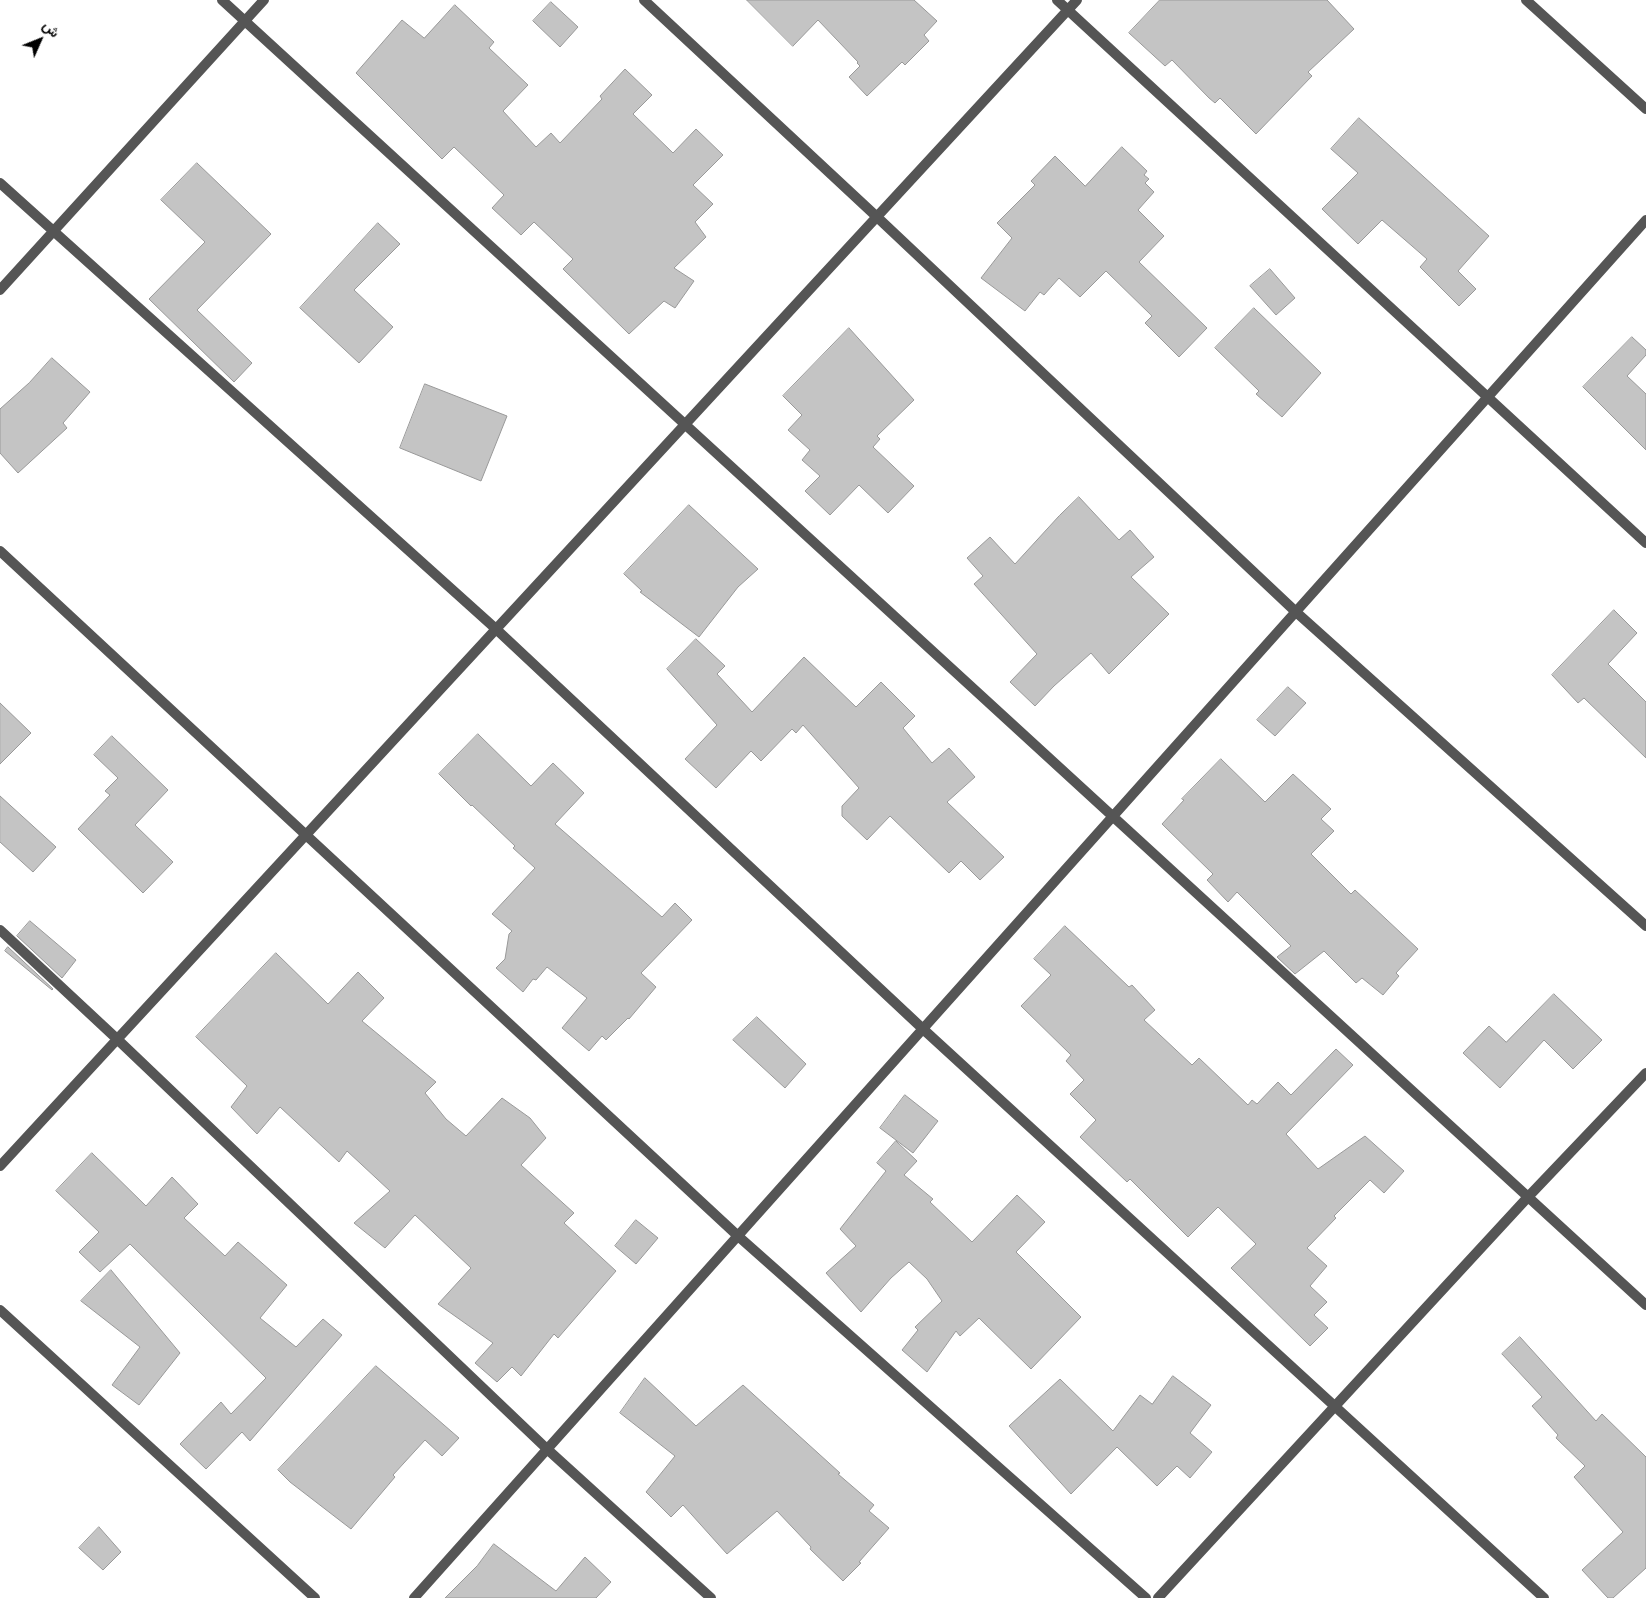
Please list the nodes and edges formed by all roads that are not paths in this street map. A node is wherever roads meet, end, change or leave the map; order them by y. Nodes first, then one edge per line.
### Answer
1 (222, 0) edge
2 (264, 0) edge
3 (644, 0) edge
4 (1057, 0) edge
5 (1077, 0) edge
6 (1526, 0) edge
7 (1068, 10) junction
8 (244, 22) junction
9 (1646, 109) edge
10 (0, 183) edge
11 (877, 217) junction
12 (1646, 220) edge
13 (54, 231) junction
14 (0, 290) edge
15 (1488, 397) junction
16 (685, 424) junction
17 (1646, 543) edge
18 (0, 551) edge
19 (1296, 612) junction
20 (496, 628) junction
21 (1113, 816) junction
22 (305, 836) junction
23 (1646, 926) edge
24 (0, 930) edge
25 (923, 1029) junction
26 (117, 1039) junction
27 (1646, 1074) edge
28 (0, 1166) edge
29 (1528, 1197) junction
30 (738, 1236) junction
31 (1646, 1305) edge
32 (0, 1310) edge
33 (1335, 1406) junction
34 (547, 1449) junction
35 (315, 1598) edge
36 (414, 1598) edge
37 (711, 1598) edge
38 (1146, 1598) edge
39 (1158, 1598) edge
40 (1544, 1598) edge

1 - 8 street
2 - 8 street
3 - 11 street
4 - 7 street
5 - 7 street
6 - 9 street
7 - 11 street
7 - 15 street
8 - 13 street
8 - 16 street
10 - 13 street
11 - 16 street
11 - 19 street
12 - 15 street
13 - 14 street
13 - 20 street
15 - 17 street
15 - 19 street
16 - 20 street
16 - 21 street
18 - 22 street
19 - 21 street
19 - 23 street
20 - 22 street
20 - 25 street
21 - 25 street
21 - 29 street
22 - 26 street
22 - 30 street
24 - 26 street
25 - 30 street
25 - 33 street
26 - 28 street
26 - 34 street
27 - 29 street
29 - 31 street
29 - 33 street
30 - 34 street
30 - 38 street
32 - 35 street
33 - 39 street
33 - 40 street
34 - 36 street
34 - 37 street

